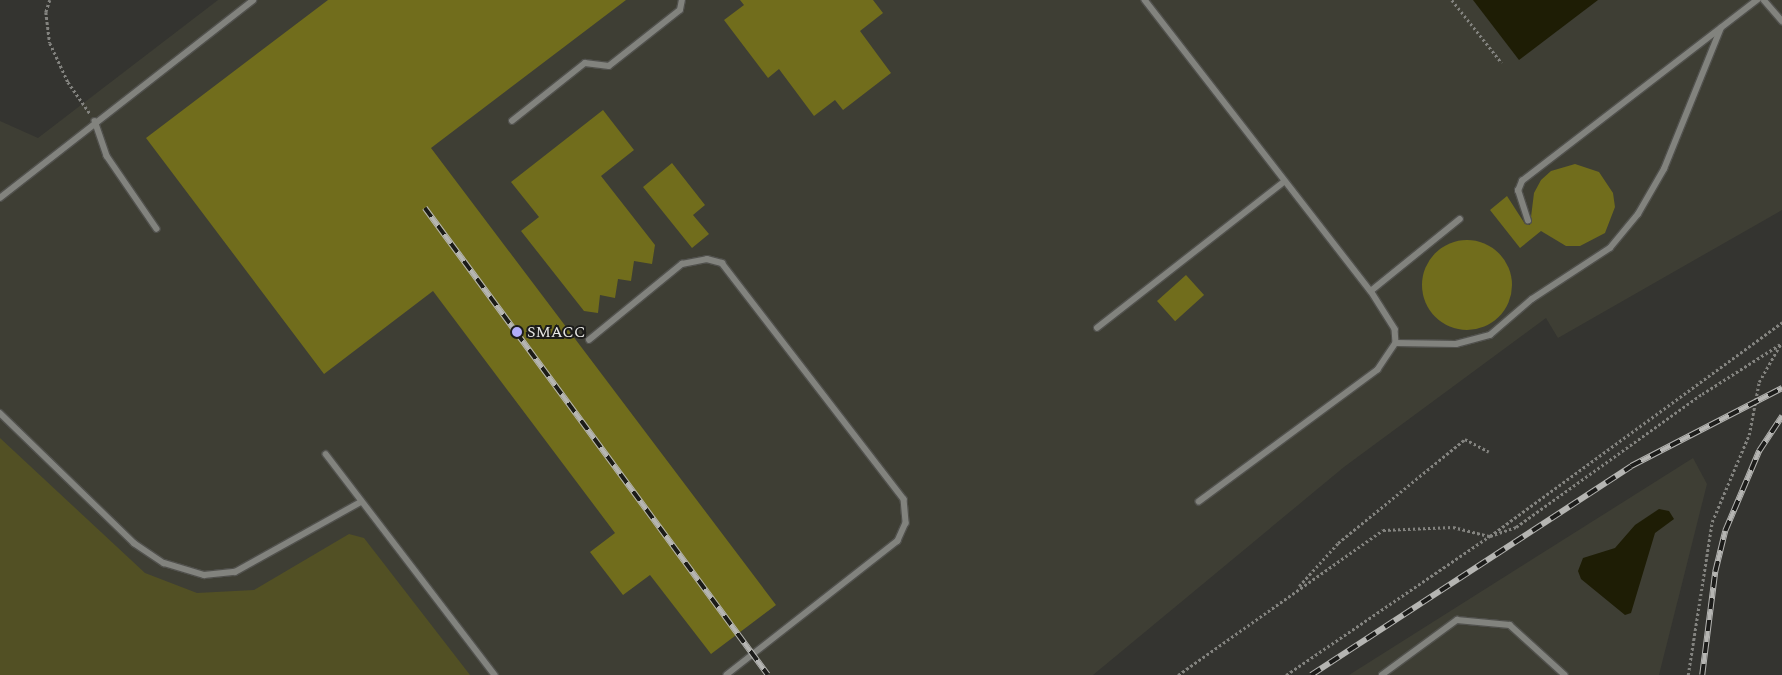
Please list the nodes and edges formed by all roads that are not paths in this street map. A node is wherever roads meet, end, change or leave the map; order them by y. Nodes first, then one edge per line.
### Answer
1 (253, 0) edge
2 (682, 0) edge
3 (1145, 0) edge
4 (1757, 0) edge
5 (1764, 0) edge
6 (1782, 21) edge
7 (1721, 28) junction
8 (95, 121) junction
9 (512, 121) dead end
10 (1284, 182) junction
11 (0, 198) edge
12 (1460, 218) dead end
13 (1528, 221) dead end
14 (157, 229) dead end
15 (1371, 291) junction
16 (1097, 328) dead end
17 (589, 340) dead end
18 (1396, 343) junction
19 (0, 413) edge
20 (326, 454) dead end
21 (361, 502) junction
22 (1199, 502) dead end
23 (495, 675) edge
24 (727, 675) edge
25 (1382, 675) edge
26 (1565, 675) edge

1 - 8 lane
2 - 9 lane
3 - 10 lane
4 - 7 lane
5 - 6 lane
7 - 13 lane
7 - 18 lane
8 - 11 lane
8 - 14 lane
10 - 15 lane
10 - 16 lane
12 - 15 lane
15 - 18 lane
17 - 24 lane
18 - 22 lane
19 - 21 lane
20 - 21 lane
21 - 23 lane
25 - 26 lane

